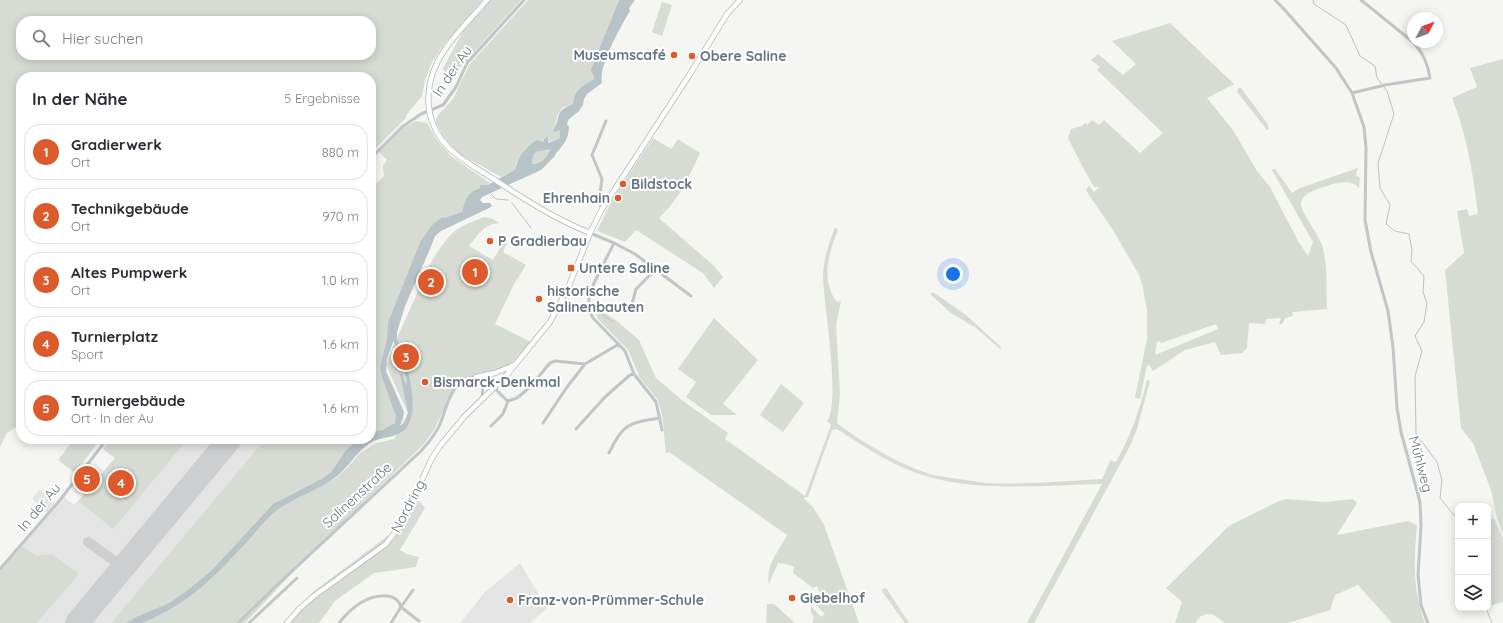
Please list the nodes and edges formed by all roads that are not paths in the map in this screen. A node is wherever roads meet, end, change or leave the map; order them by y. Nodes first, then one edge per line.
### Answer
1 (487, 0) edge
2 (524, 0) edge
3 (740, 0) edge
4 (1275, 0) edge
5 (1361, 0) edge
6 (1407, 37) edge
7 (1419, 48) edge
8 (1352, 93) junction
9 (429, 111) junction
10 (606, 121) dead end
11 (376, 153) edge
12 (602, 209) junction
13 (590, 233) junction
14 (614, 243) junction
15 (656, 269) junction
16 (691, 296) dead end
17 (631, 308) dead end
18 (619, 344) junction
19 (515, 364) junction
20 (585, 364) junction
21 (634, 374) junction
22 (476, 377) junction
23 (494, 388) junction
24 (482, 399) junction
25 (508, 401) junction
26 (660, 418) junction
27 (544, 423) dead end
28 (491, 426) dead end
29 (576, 429) dead end
30 (662, 430) dead end
31 (103, 444) edge
32 (609, 453) dead end
33 (0, 569) edge
34 (297, 578) dead end
35 (413, 590) dead end
36 (401, 607) junction
37 (419, 621) dead end
38 (238, 623) edge
39 (249, 623) edge
40 (287, 623) edge
41 (339, 623) edge
42 (391, 623) edge
43 (1428, 623) edge

1 - 9 main road
2 - 9 street, In der Au
3 - 12 main road
4 - 8 street, Mühlweg
5 - 6 street
7 - 8 street
8 - 43 street, Mühlweg
9 - 11 street, In der Au
9 - 13 main road
10 - 12 street
12 - 13 main road
13 - 14 street
13 - 19 main road
14 - 15 street
14 - 18 street
15 - 16 street
15 - 17 street
18 - 20 street
18 - 21 street
19 - 22 main road
19 - 23 main road
20 - 25 street
20 - 27 street
21 - 26 street
21 - 29 street
22 - 23 street
22 - 24 street
22 - 38 street, Salinenstraße
23 - 24 main road, Nordring
23 - 25 street
24 - 40 main road, Nordring
25 - 28 street
26 - 30 street
26 - 32 street
31 - 33 street, In der Au
34 - 39 street
35 - 36 street
36 - 37 street
36 - 41 street
36 - 42 street

